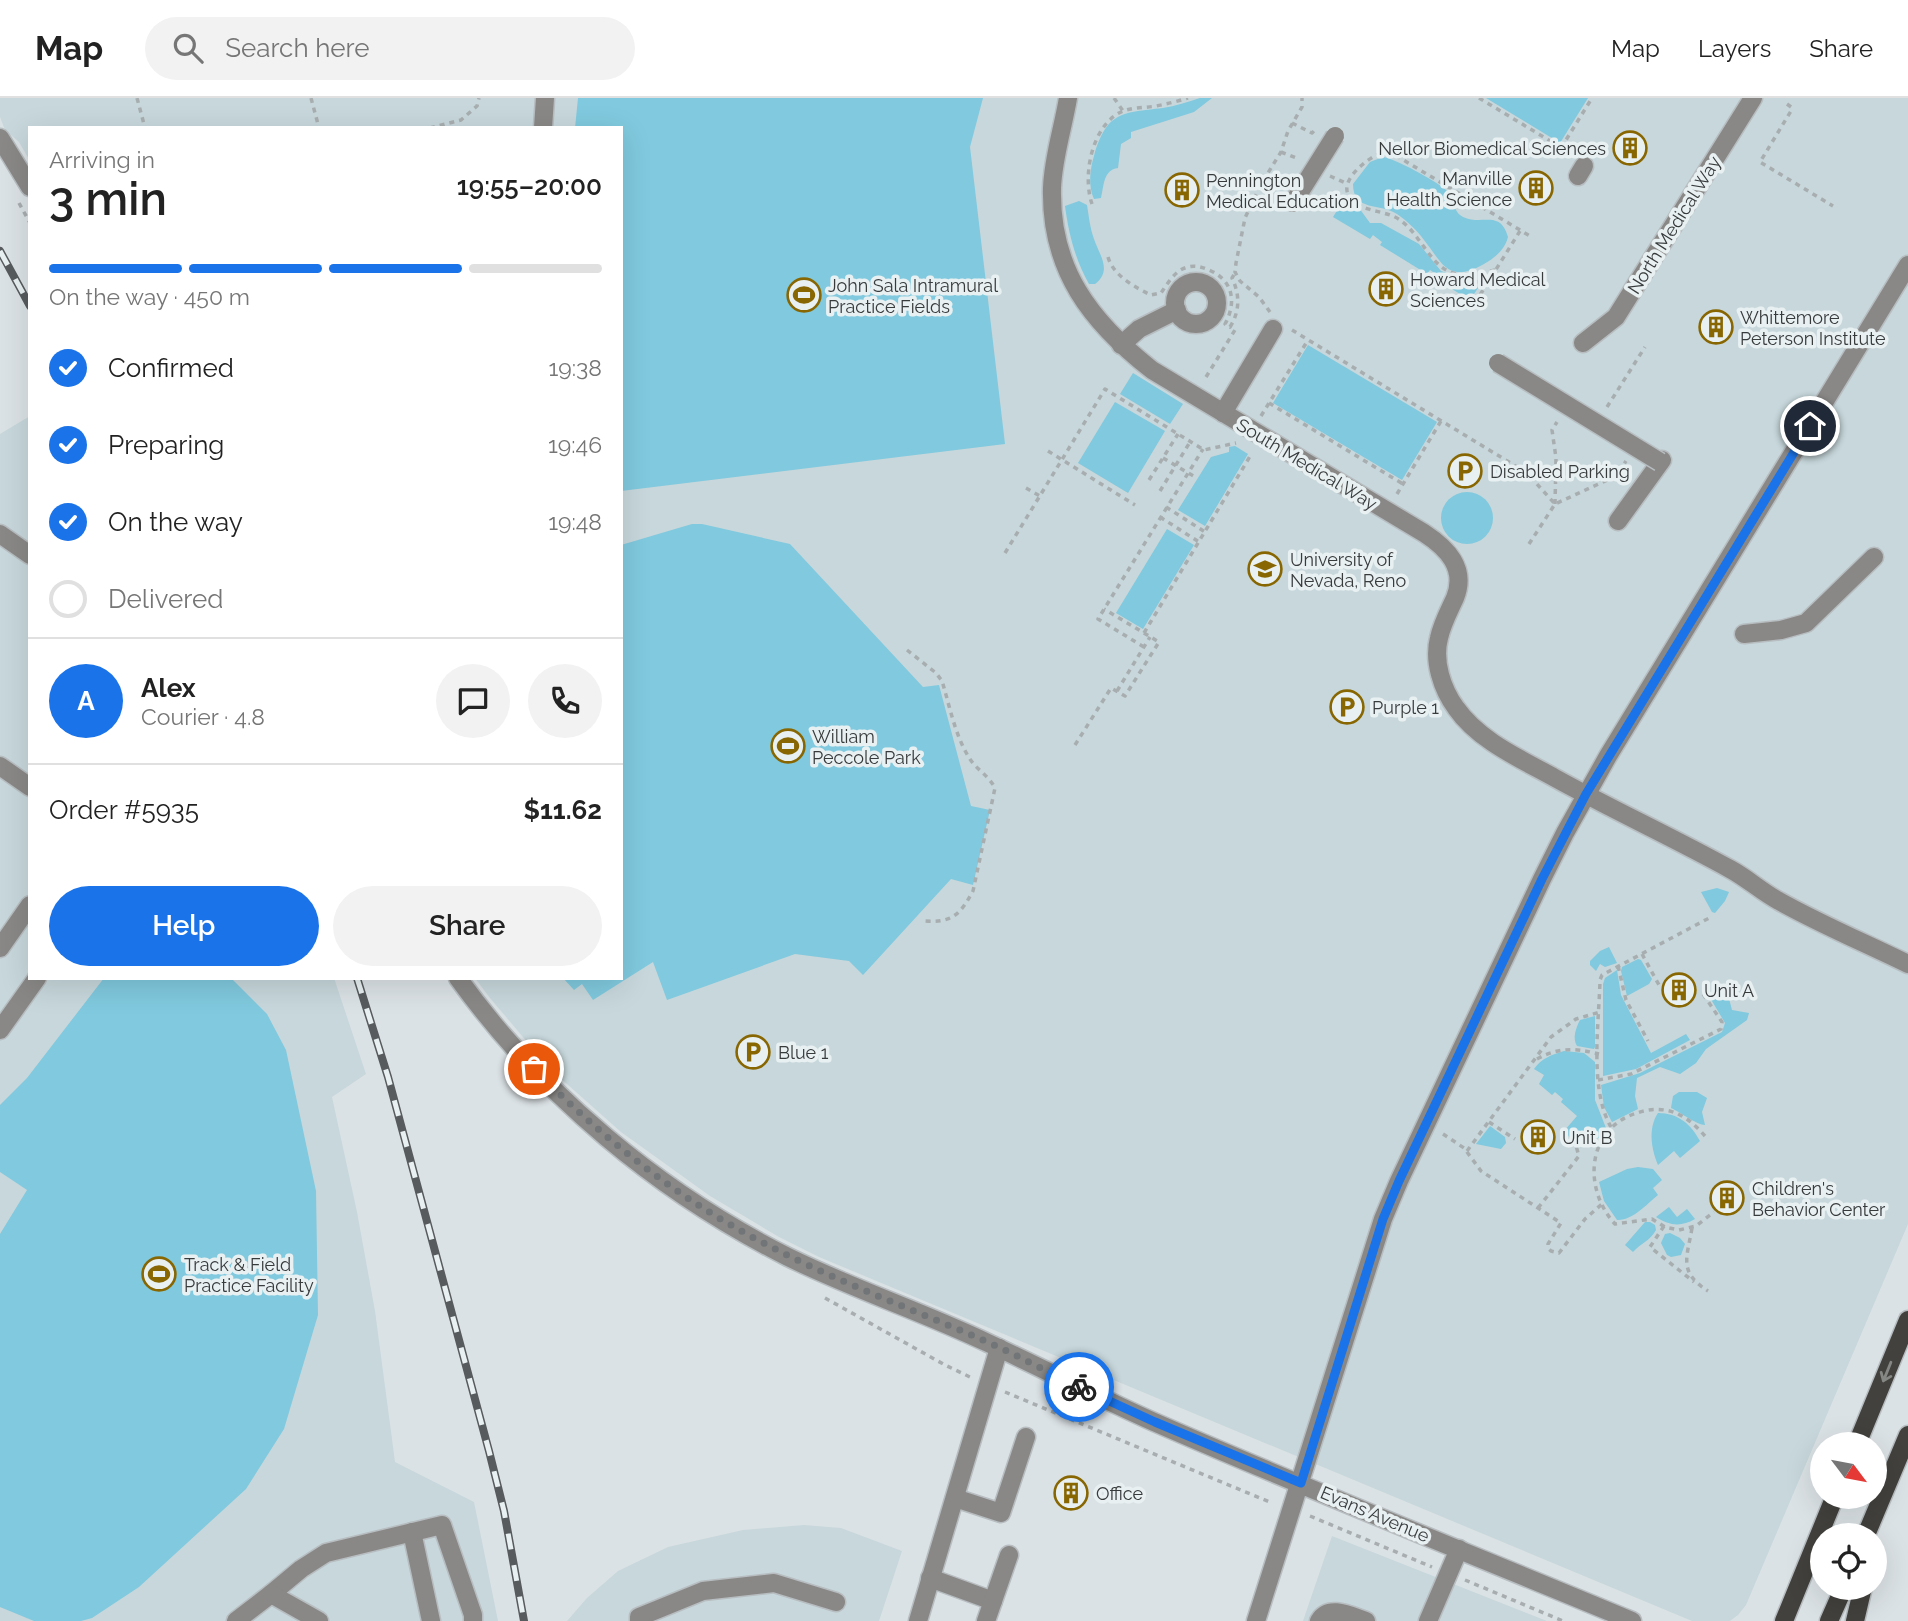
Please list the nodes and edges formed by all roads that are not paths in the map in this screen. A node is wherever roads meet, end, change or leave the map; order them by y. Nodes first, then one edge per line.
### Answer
1 (545, 98) edge
2 (1068, 98) edge
3 (1753, 98) edge
4 (543, 126) edge
5 (1335, 136) dead end
6 (0, 138) edge
7 (28, 184) edge
8 (1293, 203) dead end
9 (1908, 265) edge
10 (1177, 310) dead end
11 (1278, 325) road end
12 (1583, 343) dead end
13 (1121, 345) junction
14 (1498, 363) dead end
15 (1223, 413) junction
16 (1618, 521) dead end
17 (0, 534) edge
18 (28, 554) edge
19 (1874, 557) dead end
20 (1744, 634) dead end
21 (0, 766) edge
22 (28, 786) edge
23 (1586, 794) junction
24 (28, 908) edge
25 (0, 948) edge
26 (1908, 964) edge
27 (36, 980) edge
28 (460, 980) edge
29 (0, 1030) edge
30 (1908, 1320) edge
31 (999, 1348) junction
32 (1862, 1432) edge
33 (1908, 1435) edge
34 (1026, 1437) dead end
35 (1301, 1483) junction
36 (1887, 1487) edge
37 (955, 1498) junction
38 (1830, 1509) edge
39 (412, 1532) junction
40 (1459, 1549) junction
41 (1009, 1555) dead end
42 (930, 1578) junction
43 (271, 1594) junction
44 (1838, 1600) edge
45 (1860, 1600) edge
46 (993, 1601) junction
47 (836, 1602) dead end
48 (236, 1621) edge
49 (319, 1621) edge
50 (431, 1621) edge
51 (473, 1621) edge
52 (639, 1621) edge
53 (918, 1621) edge
54 (986, 1621) edge
55 (1256, 1621) edge
56 (1319, 1621) edge
57 (1366, 1621) edge
58 (1428, 1621) edge
59 (1632, 1621) edge
60 (1784, 1621) edge
61 (1829, 1621) edge
62 (1856, 1621) edge

1 - 4 street
2 - 13 street, South Medical Way
3 - 12 street, North Medical Way
5 - 8 street, bridge
6 - 7 street
9 - 23 street
10 - 13 street
11 - 15 street
13 - 15 street, South Medical Way
14 - 16 street, bridge
15 - 23 street, South Medical Way
17 - 18 street
19 - 20 street
21 - 22 street
23 - 26 street, South Medical Way
23 - 35 street
24 - 25 street
27 - 29 street
28 - 31 street, Evans Avenue
30 -> 32 main road
31 - 35 street, Evans Avenue
31 - 37 street
33 - 36 main road
34 - 37 street
35 - 40 street, Evans Avenue
35 - 55 street
37 - 42 street
38 - 60 main road
39 - 43 street
39 - 50 street
39 - 51 street
40 - 58 street
40 - 59 street, Evans Avenue
41 - 46 street
42 - 46 street
42 - 53 street
43 - 48 street
43 - 49 street
44 - 61 main road
45 - 62 main road
46 - 54 street
47 - 52 street
56 - 57 street

